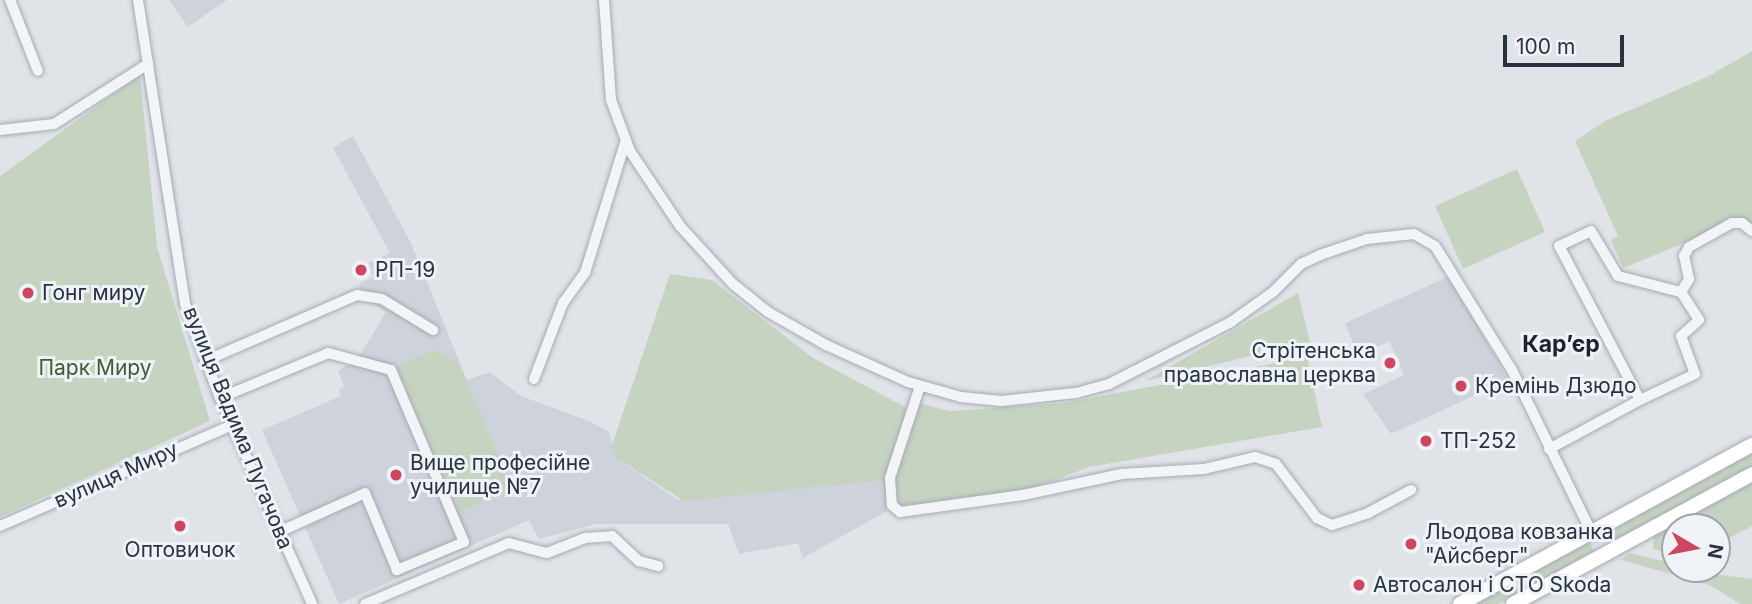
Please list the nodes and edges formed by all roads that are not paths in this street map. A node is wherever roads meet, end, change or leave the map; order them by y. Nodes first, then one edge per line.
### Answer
1 (10, 0) edge
2 (138, 0) edge
3 (604, 0) edge
4 (148, 64) junction
5 (38, 71) dead end
6 (0, 130) edge
7 (625, 143) junction
8 (1752, 230) edge
9 (1681, 292) junction
10 (433, 330) dead end
11 (205, 361) junction
12 (534, 379) dead end
13 (920, 386) junction
14 (220, 398) junction
15 (1640, 400) junction
16 (232, 425) junction
17 (1752, 445) edge
18 (1549, 449) junction
19 (1752, 474) edge
20 (1411, 490) dead end
21 (0, 526) edge
22 (279, 532) junction
23 (1592, 533) junction
24 (1604, 554) junction
25 (658, 566) dead end
26 (312, 604) edge
27 (365, 604) edge
28 (1460, 604) edge
29 (1513, 604) edge

1 - 5 street
2 - 4 street, вулиця Вадима Пугачова
3 - 7 street
4 - 6 street
4 - 11 street, вулиця Вадима Пугачова
7 - 12 street
7 - 13 street
8 - 9 street
9 - 15 street
9 - 15 street
10 - 11 street
11 - 14 street, вулиця Вадима Пугачова
13 - 18 street
13 - 20 street
14 - 16 street, вулиця Вадима Пугачова
14 - 22 street
15 - 18 street
16 - 21 street, вулиця Миру
16 - 22 street, вулиця Вадима Пугачова
17 - 23 main road
18 - 23 street
19 - 24 main road
22 - 26 street, вулиця Вадима Пугачова
23 - 24 main road
23 - 28 main road
24 - 29 main road
25 - 27 street

